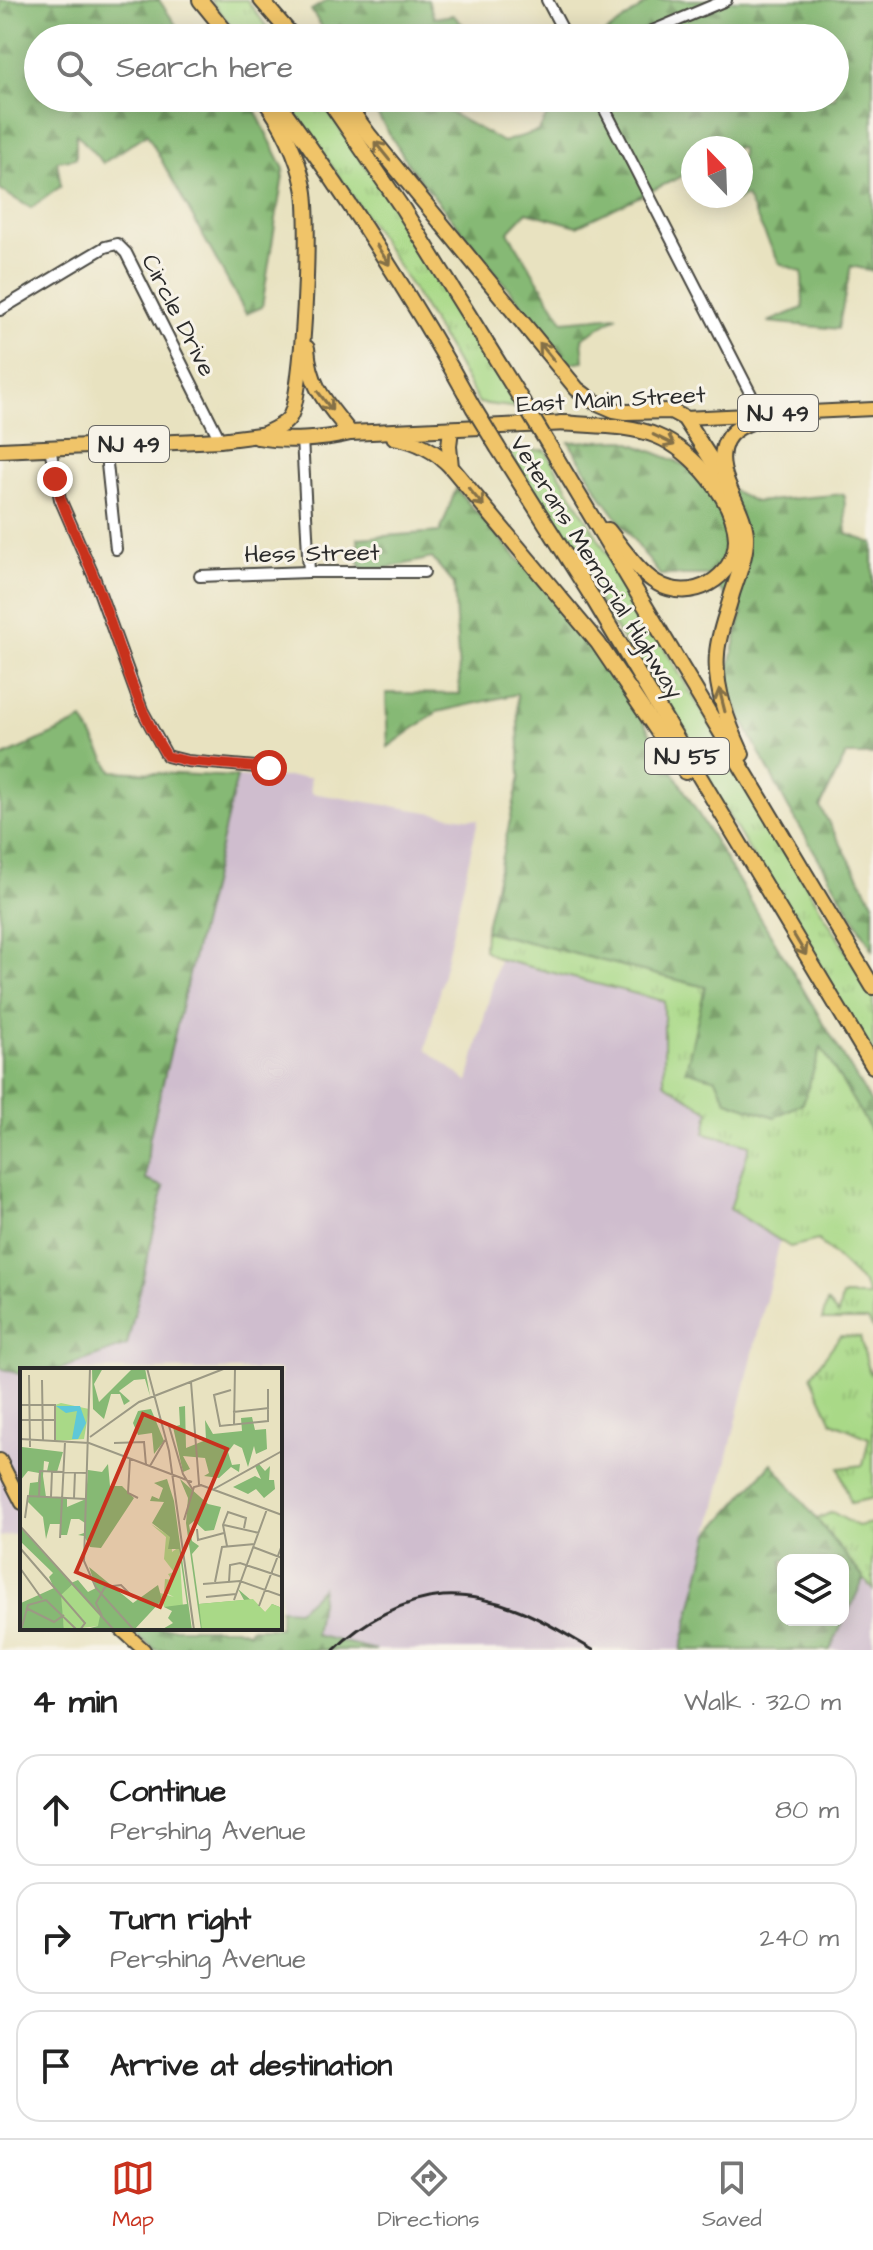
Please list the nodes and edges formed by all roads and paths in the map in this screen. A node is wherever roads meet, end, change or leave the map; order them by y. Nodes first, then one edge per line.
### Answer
1 (199, 0) edge
2 (258, 0) edge
3 (547, 0) edge
4 (726, 0) edge
5 (213, 24) edge
6 (219, 24) edge
7 (274, 24) edge
8 (281, 24) edge
9 (560, 24) edge
10 (669, 24) edge
11 (273, 112) edge
12 (285, 112) edge
13 (337, 112) edge
14 (352, 112) edge
15 (606, 112) edge
16 (304, 308) junction
17 (0, 310) edge
18 (873, 409) edge
19 (786, 413) junction
20 (761, 414) junction
21 (684, 418) junction
22 (561, 423) junction
23 (451, 429) junction
24 (374, 432) junction
25 (350, 433) junction
26 (258, 437) junction
27 (302, 438) junction
28 (220, 440) junction
29 (105, 445) junction
30 (50, 448) junction
31 (0, 450) edge
32 (451, 467) junction
33 (570, 482) junction
34 (729, 487) junction
35 (116, 549) dead end
36 (309, 572) junction
37 (424, 572) dead end
38 (200, 576) dead end
39 (269, 768) dead end
40 (818, 895) junction
41 (780, 912) junction
42 (873, 987) edge
43 (873, 1066) edge
44 (0, 1460) edge
45 (20, 1499) edge
46 (122, 1630) edge
47 (144, 1650) edge

1 - 5 highway
1 - 6 highway
2 - 7 highway
2 - 8 highway
3 - 9 street
4 - 10 street
11 - 16 highway
12 -> 41 highway, Veterans Memorial Highway / NJ 55, bridge
13 - 33 highway, Veterans Memorial Highway / NJ 55, bridge
21 -> 14 highway
15 - 20 street
16 -> 25 highway
16 - 26 highway
17 - 28 street, Circle Drive
18 - 19 main road, East Main Street / NJ 49
19 - 20 main road, East Main Street / NJ 49
19 - 34 highway
20 - 21 main road, East Main Street / NJ 49
21 - 22 highway, East Main Street / NJ 49
21 - 34 highway
22 - 23 highway, East Main Street / NJ 49
22 -> 33 highway
23 - 24 highway, East Main Street / NJ 49
23 - 32 highway
24 - 25 highway, East Main Street / NJ 49
24 - 32 highway
25 - 26 highway, East Main Street / NJ 49
25 - 27 highway, East Main Street / NJ 49
26 - 27 highway, East Main Street / NJ 49
26 - 28 highway, East Main Street / NJ 49
27 - 36 street
28 - 29 highway, East Main Street / NJ 49
29 - 30 highway, East Main Street / NJ 49
29 - 35 street
30 - 31 highway, East Main Street / NJ 49
30 - 39 street
32 -> 41 highway
33 - 40 highway, Veterans Memorial Highway / NJ 55
40 -> 34 highway
36 - 37 street, Hess Street
36 - 38 street, Hess Street
40 - 42 highway, Veterans Memorial Highway / NJ 55
41 -> 43 highway, Veterans Memorial Highway / NJ 55
44 - 45 main road
46 - 47 main road

